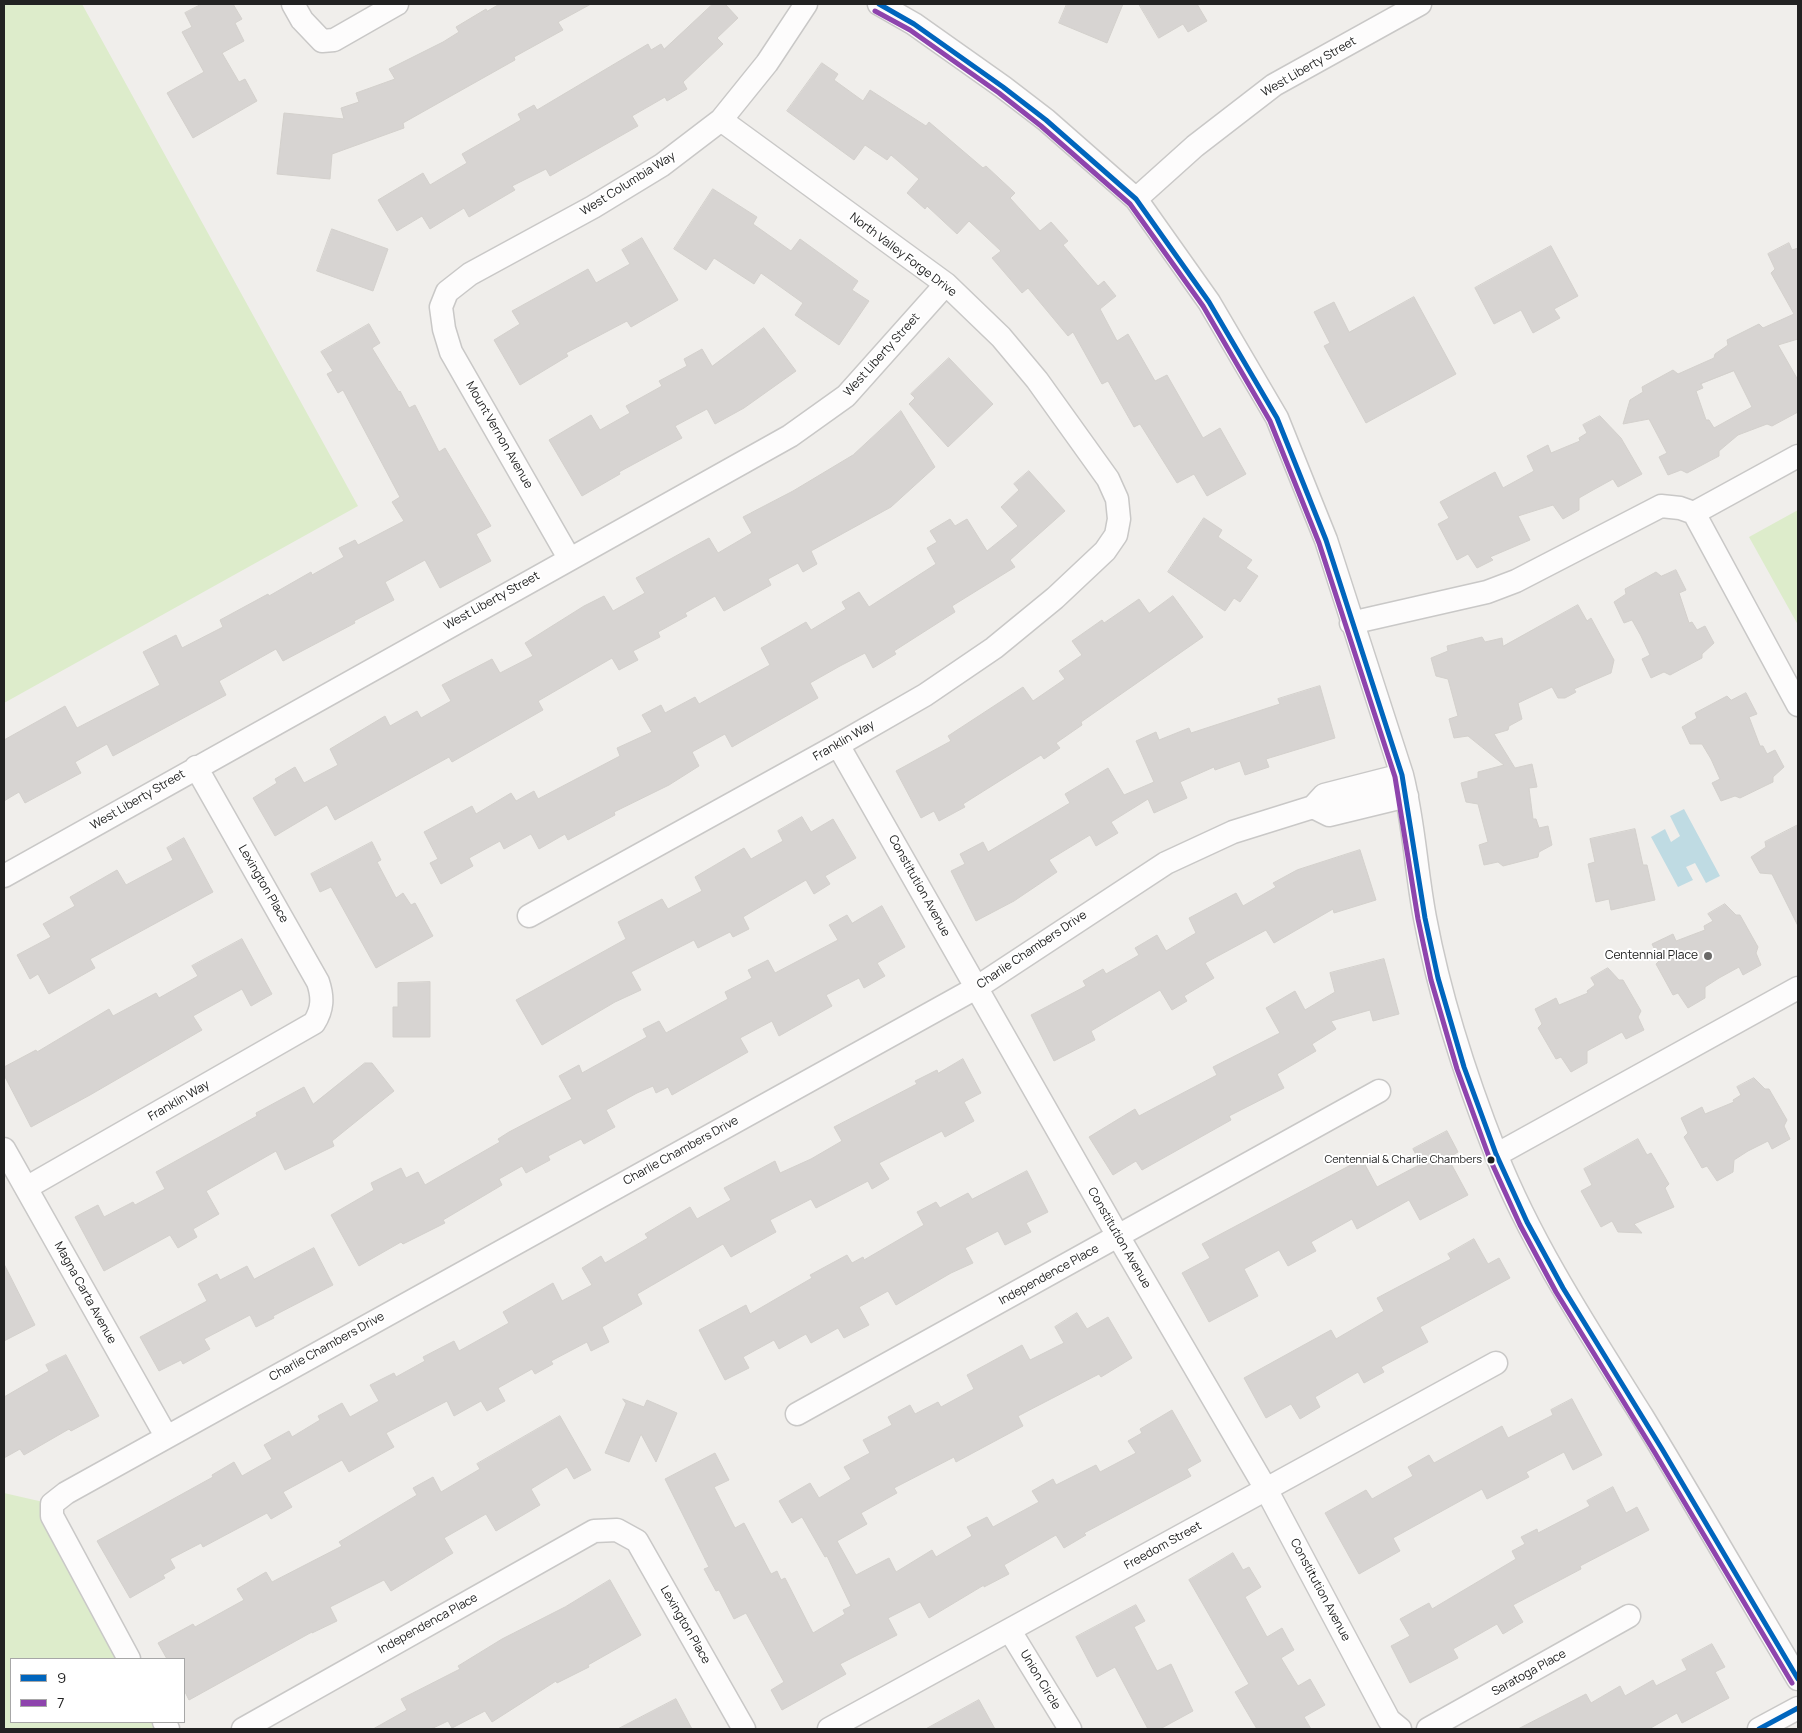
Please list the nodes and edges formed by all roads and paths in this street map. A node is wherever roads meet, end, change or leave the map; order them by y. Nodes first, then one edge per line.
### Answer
1 (293, 4) edge
2 (397, 4) edge
3 (806, 4) edge
4 (879, 4) edge
5 (1420, 4) edge
6 (720, 120) junction
7 (1136, 199) junction
8 (946, 284) junction
9 (441, 306) joint
10 (1798, 456) edge
11 (1694, 513) junction
12 (1119, 519) joint
13 (569, 558) junction
14 (1352, 623) junction
15 (1798, 705) edge
16 (838, 745) junction
17 (196, 767) junction
18 (1402, 775) junction
19 (1407, 796) junction
20 (1313, 807) junction
21 (4, 876) edge
22 (529, 916) dead end
23 (976, 988) junction
24 (1798, 988) edge
25 (322, 1004) joint
26 (1379, 1091) dead end
27 (4, 1149) edge
28 (1496, 1155) junction
29 (26, 1188) junction
30 (1118, 1236) junction
31 (1496, 1364) dead end
32 (797, 1414) dead end
33 (166, 1436) junction
34 (1266, 1489) junction
35 (617, 1530) joint
36 (1629, 1616) dead end
37 (1010, 1631) junction
38 (128, 1658) edge
39 (1798, 1680) edge
40 (1798, 1708) edge
41 (243, 1729) edge
42 (744, 1729) edge
43 (829, 1729) edge
44 (1070, 1729) edge
45 (1400, 1729) edge
46 (1428, 1729) edge
47 (1758, 1729) edge

1 - 2 street
3 - 6 street, West Columbia Way
4 - 7 street
5 - 7 street, West Liberty Street
6 - 8 street, North Valley Forge Drive
6 - 9 street, West Columbia Way
7 - 14 street
8 - 12 street, North Valley Forge Drive
8 - 13 street, West Liberty Street
9 - 13 street, Mount Vernon Avenue
10 - 11 street
11 - 14 street
11 - 15 street
12 - 16 street, Franklin Way
13 - 17 street, West Liberty Street
14 - 18 street
16 - 22 street, Franklin Way
16 - 23 street, Constitution Avenue
17 - 21 street, West Liberty Street
17 - 25 street, Lexington Place
18 - 19 street
18 - 20 street, Charlie Chambers Drive
19 - 20 street
19 - 28 street
20 - 23 street, Charlie Chambers Drive
23 - 30 street, Constitution Avenue
23 - 33 street, Charlie Chambers Drive
24 - 28 street
25 - 29 street, Franklin Way
26 - 30 street, Independence Place
27 - 29 street, Magna Carta Avenue
28 - 39 street
29 - 33 street, Magna Carta Avenue
30 - 32 street, Independence Place
30 - 34 street, Constitution Avenue
31 - 34 street, Freedom Street
33 - 38 street, Charlie Chambers Drive
34 - 37 street, Freedom Street
34 - 45 street, Constitution Avenue
35 - 41 street, Independenca Place
35 - 42 street, Lexington Place
36 - 46 street, Saratoga Place
37 - 43 street, Freedom Street
37 - 44 street, Union Circle
40 - 47 street

